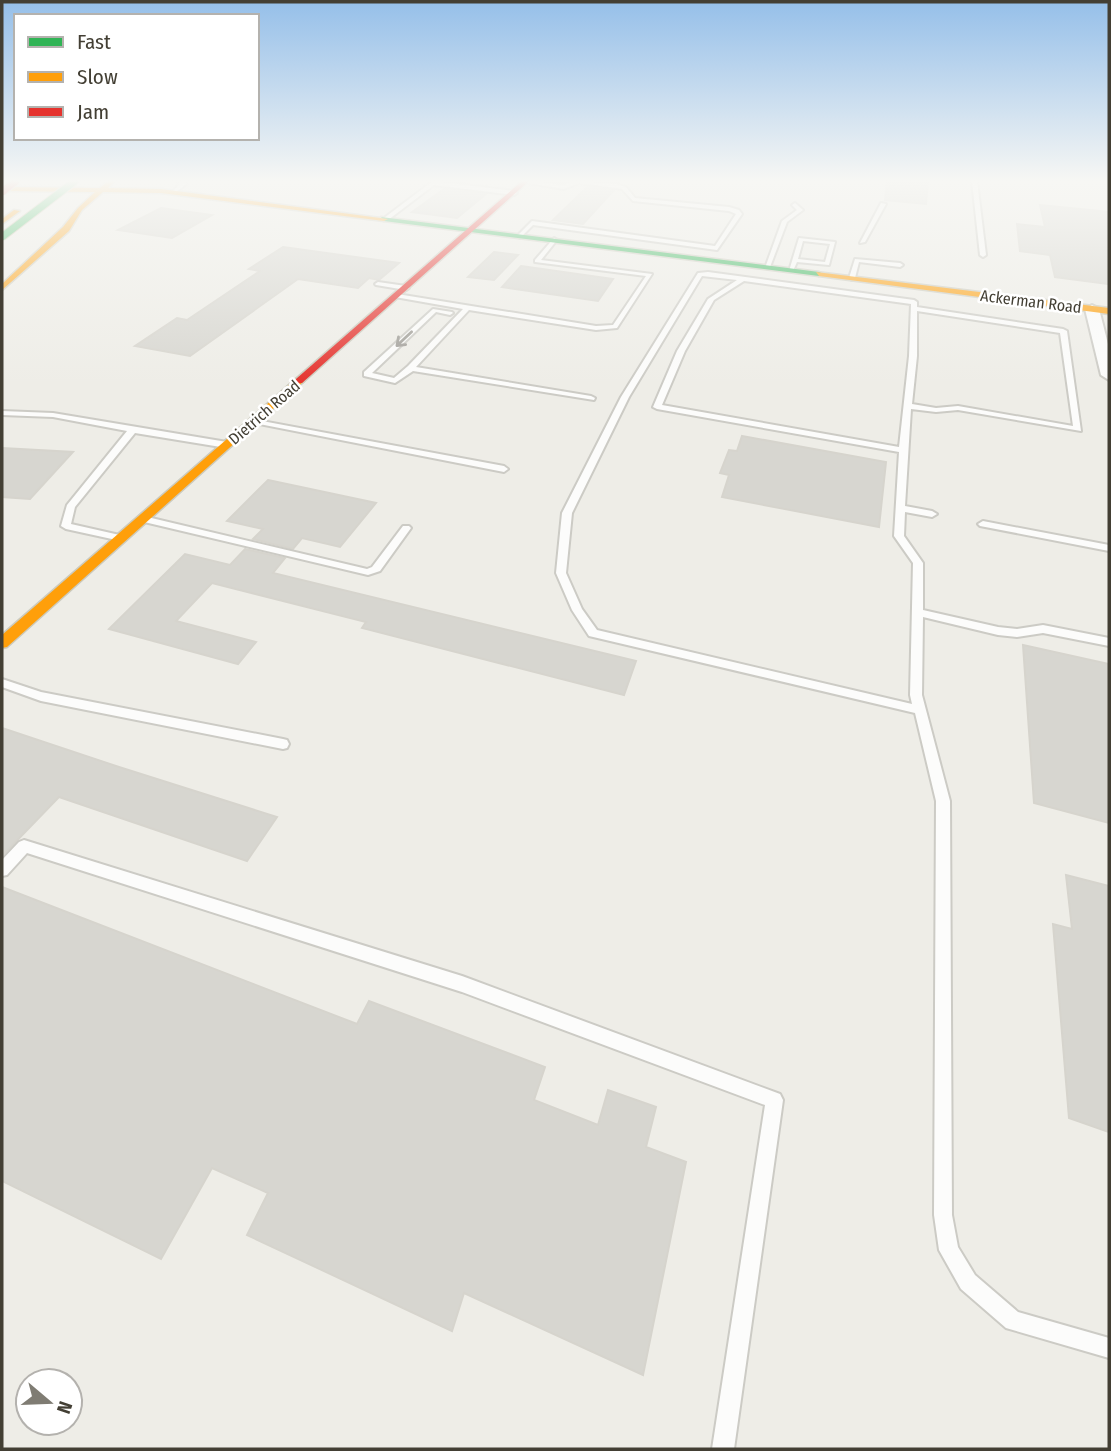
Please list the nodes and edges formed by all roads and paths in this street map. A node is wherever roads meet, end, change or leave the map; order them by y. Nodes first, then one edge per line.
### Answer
1 (45, 249) edge
2 (451, 249) edge
3 (547, 249) edge
4 (604, 249) edge
5 (774, 249) edge
6 (798, 249) edge
7 (831, 249) edge
8 (982, 249) edge
9 (983, 255) dead end
10 (792, 265) junction
11 (900, 265) dead end
12 (766, 267) junction
13 (738, 273) junction
14 (852, 278) junction
15 (378, 284) dead end
16 (2, 288) edge
17 (883, 289) junction
18 (402, 292) junction
19 (915, 309) junction
20 (1092, 309) junction
21 (464, 311) junction
22 (1109, 311) edge
23 (411, 368) junction
24 (1109, 375) edge
25 (590, 398) dead end
26 (908, 406) junction
27 (2, 413) edge
28 (254, 421) junction
29 (133, 430) junction
30 (227, 445) junction
31 (903, 450) junction
32 (504, 469) dead end
33 (900, 508) junction
34 (932, 514) dead end
35 (143, 519) junction
36 (983, 524) dead end
37 (407, 528) dead end
38 (121, 538) junction
39 (1109, 548) edge
40 (917, 612) junction
41 (1109, 642) edge
42 (2, 643) edge
43 (2, 683) edge
44 (920, 710) junction
45 (283, 744) dead end
46 (2, 870) edge
47 (1109, 1348) edge
48 (723, 1449) edge

1 - 16 main road
2 - 18 main road, Dietrich Road
3 - 21 lane
4 - 13 main road, Ackerman Road
5 - 12 lane
6 - 10 lane
7 - 10 lane
8 - 9 lane
10 - 12 main road, Ackerman Road
10 - 14 main road, Ackerman Road
11 - 14 lane
12 - 13 main road, Ackerman Road
13 - 17 lane
13 - 31 lane
13 - 44 lane
14 - 17 main road, Ackerman Road
15 - 18 lane
17 - 19 lane
17 - 20 main road, Ackerman Road
18 - 21 lane
18 - 28 main road, Dietrich Road
19 - 26 lane
19 - 26 lane
20 - 22 main road, Ackerman Road
20 - 24 street
21 - 23 lane
21 -> 23 lane
23 - 25 lane
26 - 31 lane
27 - 29 lane
28 - 30 main road, Dietrich Road
28 - 32 lane
29 - 30 lane
29 - 38 lane
30 - 35 main road, Dietrich Road
31 - 33 lane
33 - 34 lane
33 - 40 lane
35 - 37 lane
35 - 38 main road, Dietrich Road
36 - 39 lane
38 - 42 main road, Dietrich Road
40 - 41 lane
40 - 44 lane
43 - 45 lane
44 - 47 lane
46 - 48 lane

